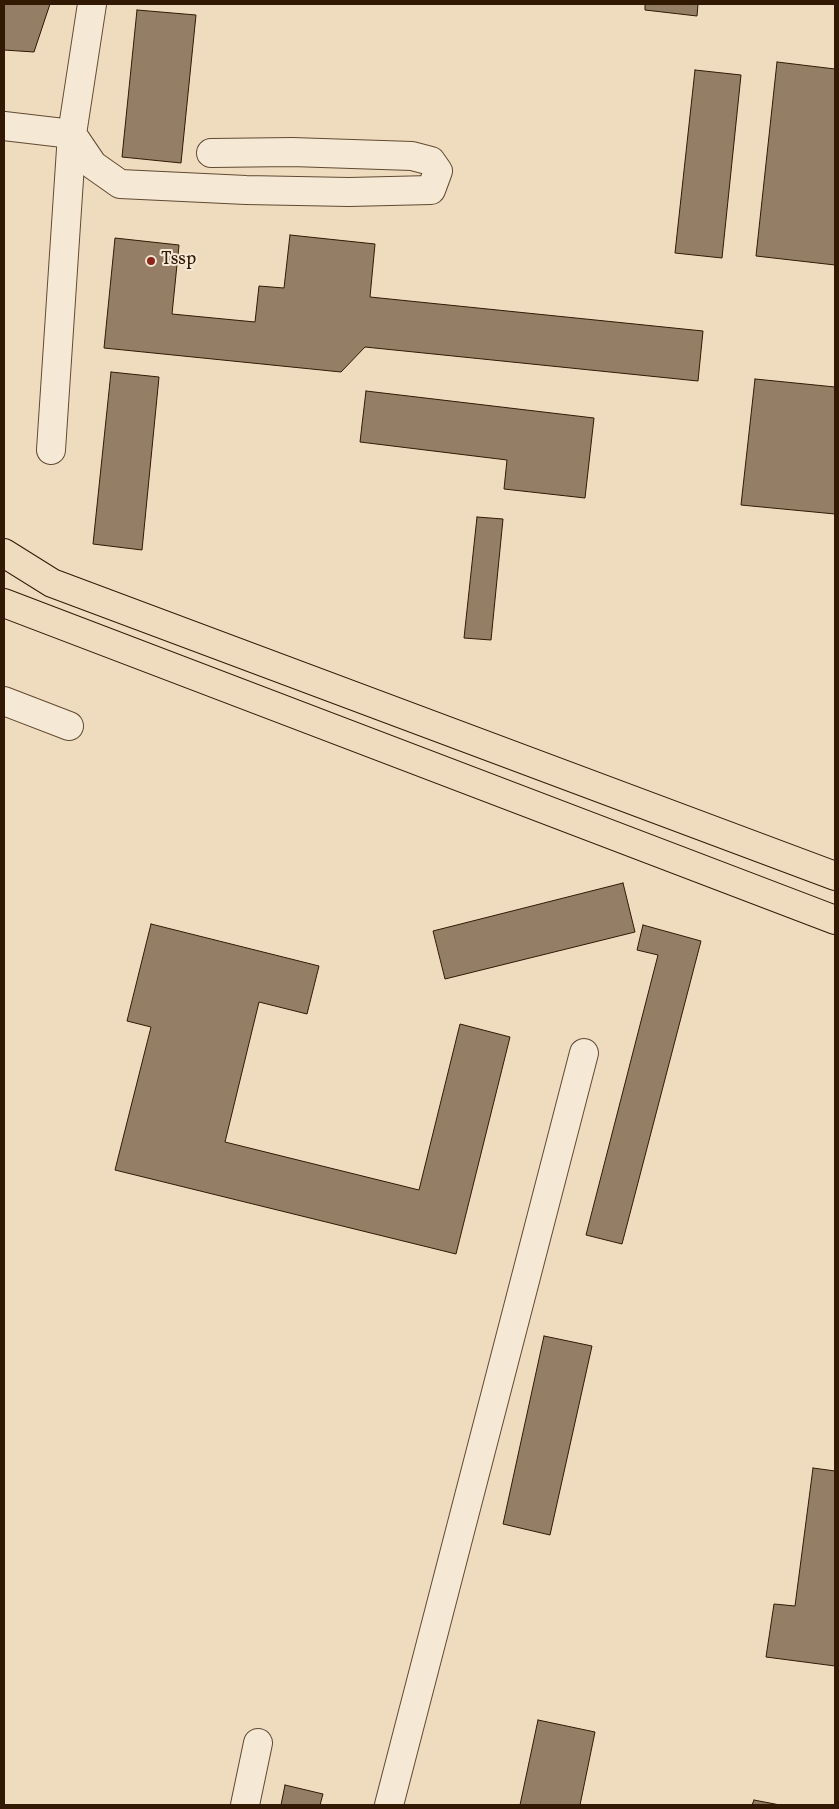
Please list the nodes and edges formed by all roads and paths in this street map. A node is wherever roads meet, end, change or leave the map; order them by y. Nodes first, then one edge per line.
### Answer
1 (92, 4) edge
2 (4, 126) edge
3 (72, 134) junction
4 (211, 153) dead end
5 (51, 450) dead end
6 (4, 553) edge
7 (4, 603) edge
8 (4, 701) edge
9 (69, 726) dead end
10 (835, 876) edge
11 (835, 920) edge
12 (584, 1054) dead end
13 (258, 1743) dead end
14 (245, 1805) edge
15 (389, 1805) edge

1 - 3 lane
2 - 3 lane
3 - 4 lane
3 - 5 lane
6 - 10 main road
7 - 11 main road
8 - 9 lane
12 - 15 lane
13 - 14 lane

